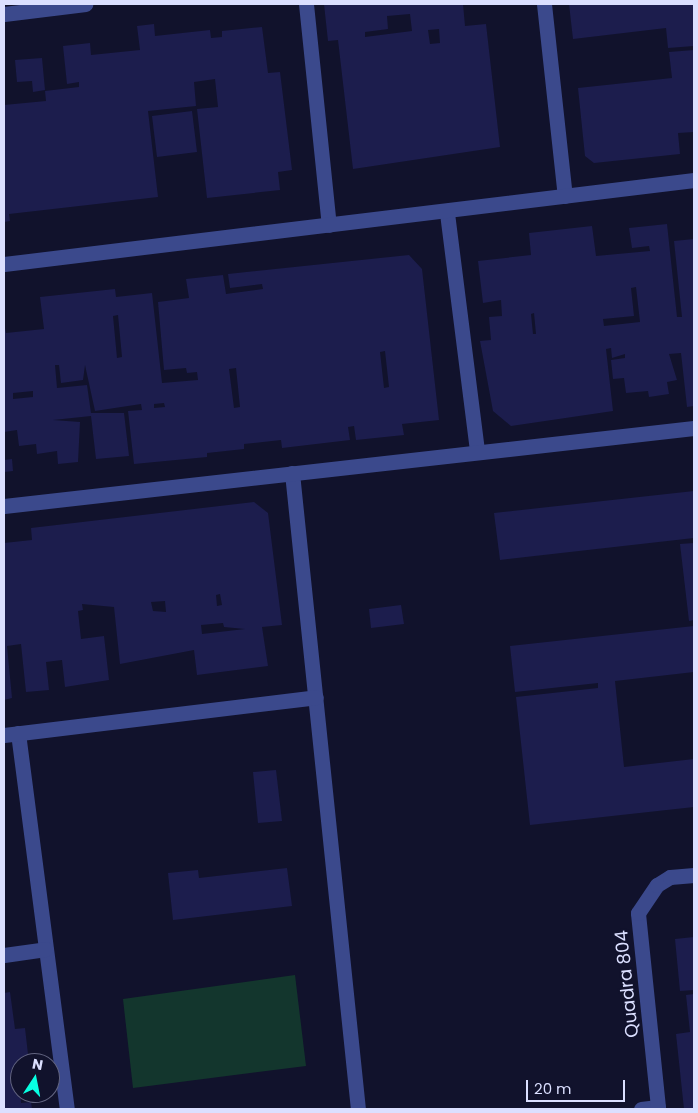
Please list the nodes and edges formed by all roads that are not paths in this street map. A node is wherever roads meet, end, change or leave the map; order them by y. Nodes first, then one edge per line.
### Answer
1 (85, 4) edge
2 (306, 4) edge
3 (544, 4) edge
4 (4, 14) edge
5 (694, 180) edge
6 (565, 196) junction
7 (447, 213) junction
8 (329, 225) junction
9 (4, 264) edge
10 (694, 428) edge
11 (477, 451) junction
12 (292, 473) junction
13 (4, 506) edge
14 (316, 697) junction
15 (11, 734) edge
16 (694, 875) edge
17 (46, 949) junction
18 (4, 954) edge
19 (658, 1108) edge
20 (67, 1109) edge
21 (358, 1109) edge
22 (641, 1109) edge

1 - 4 street
2 - 8 street
3 - 6 street
5 - 6 street
6 - 7 street
7 - 8 street
7 - 11 street
8 - 9 street
10 - 11 street
11 - 12 street
12 - 13 street
12 - 14 street
14 - 15 street
14 - 21 street
15 - 17 street
16 - 19 street, Quadra 804
17 - 18 street
17 - 20 street
19 - 22 street, Quadra 804

